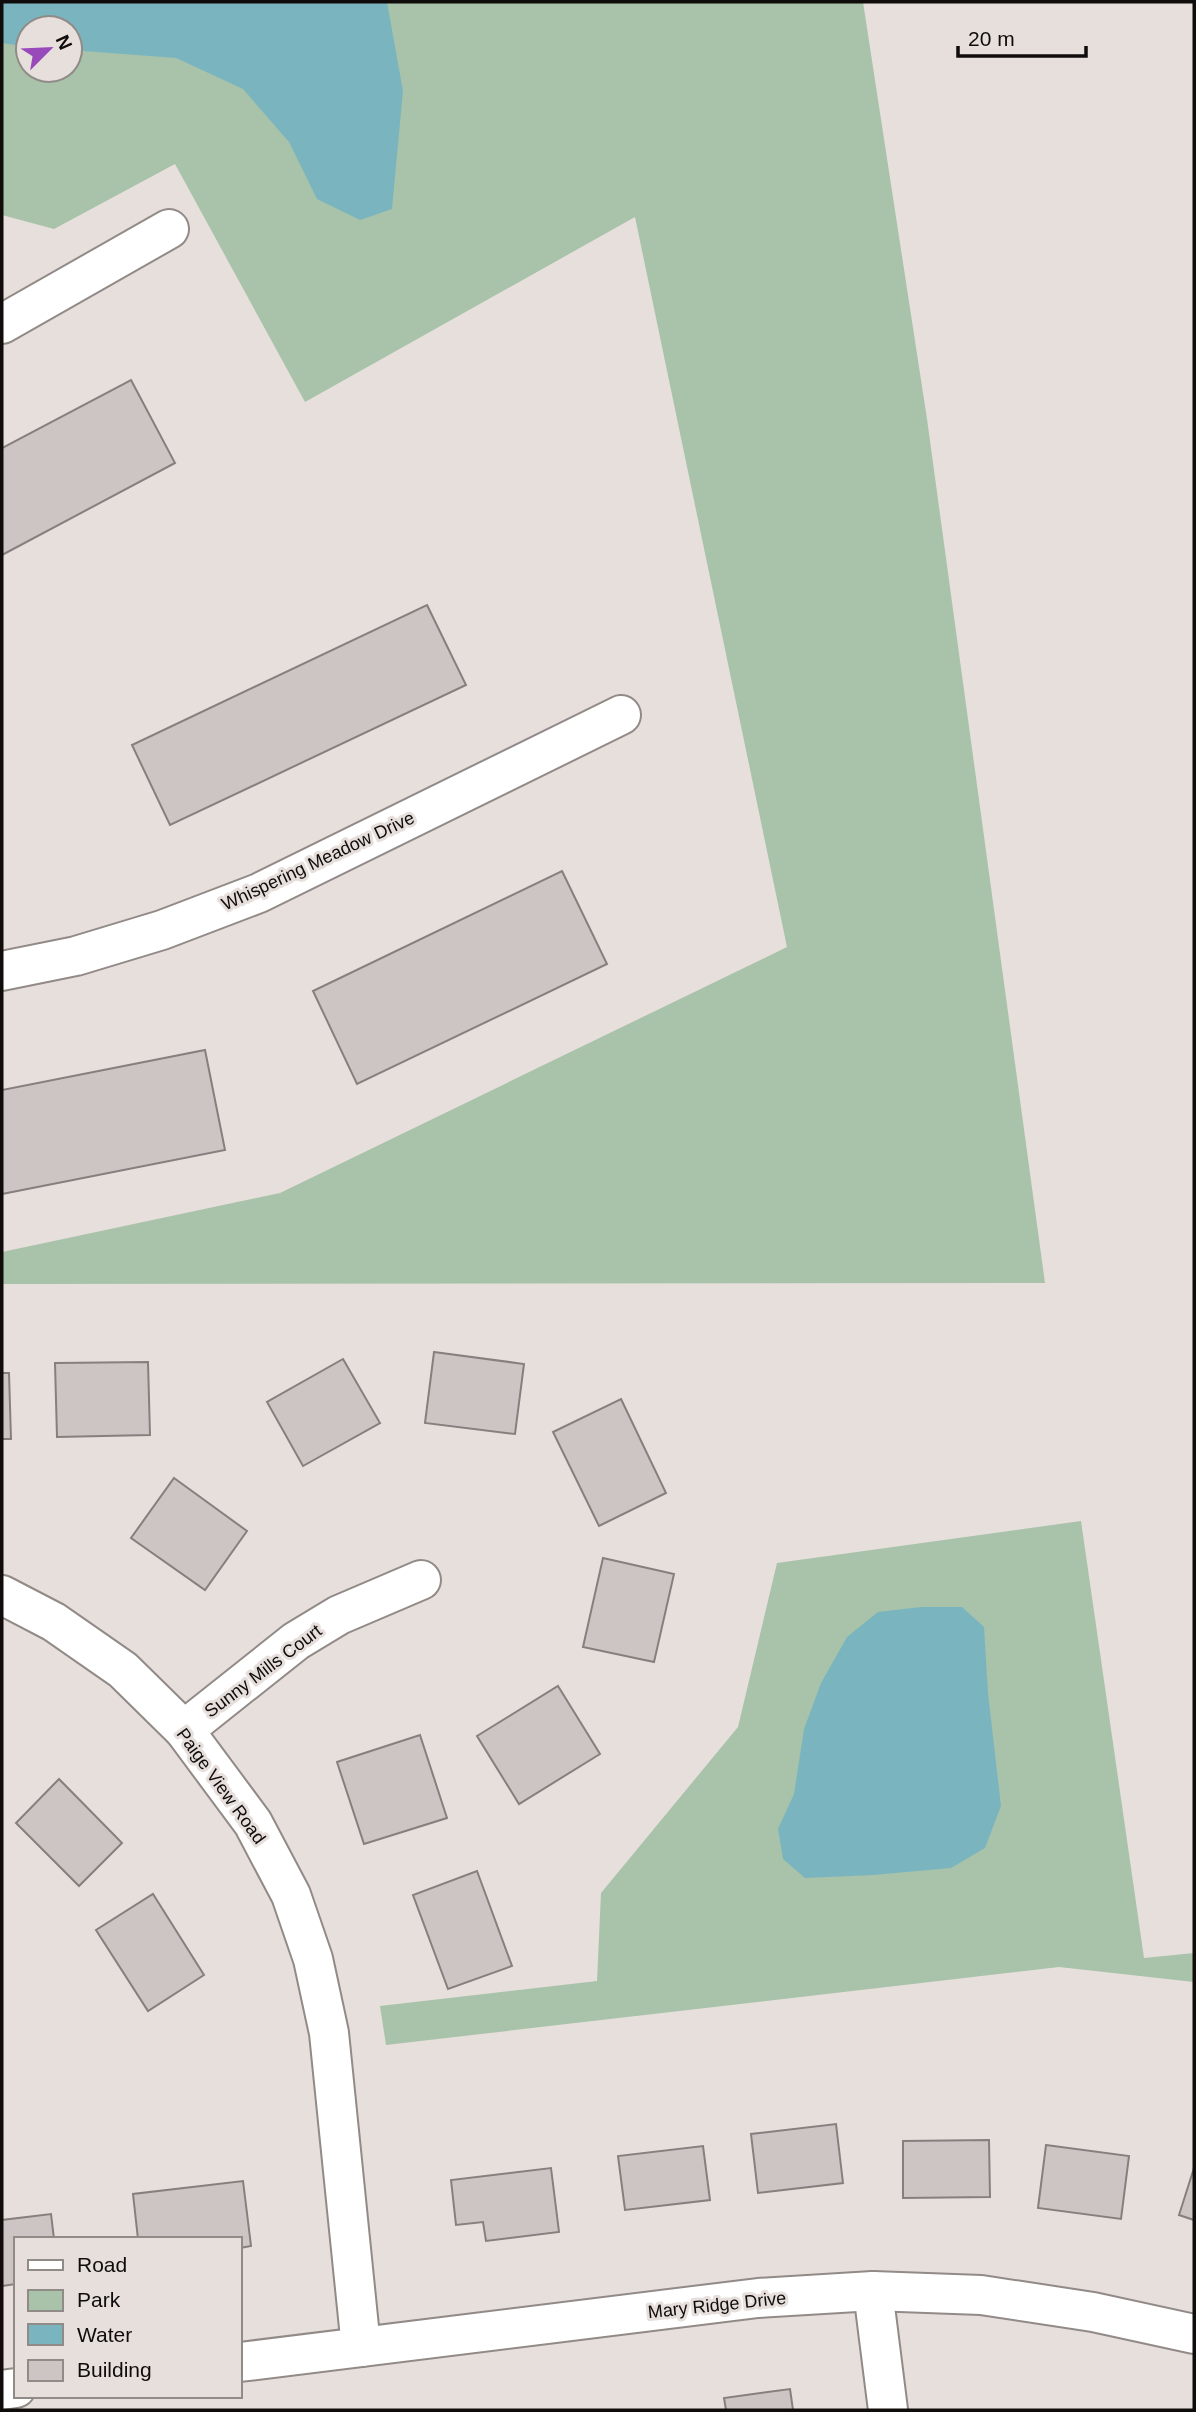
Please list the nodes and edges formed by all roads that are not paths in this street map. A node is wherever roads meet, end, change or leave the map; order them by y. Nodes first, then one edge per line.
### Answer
1 (169, 229) dead end
2 (2, 324) edge
3 (621, 715) dead end
4 (2, 971) edge
5 (421, 1580) dead end
6 (2, 1595) edge
7 (184, 1730) junction
8 (873, 2291) junction
9 (1194, 2334) edge
10 (360, 2347) junction
11 (242, 2362) edge
12 (888, 2410) edge

1 - 2 street
3 - 4 street, Whispering Meadow Drive
5 - 7 street, Sunny Mills Court
6 - 7 street, Paige View Road
7 - 10 street, Paige View Road
8 - 9 street, Mary Ridge Drive
8 - 10 street, Mary Ridge Drive
8 - 12 street
10 - 11 street, Mary Ridge Drive

